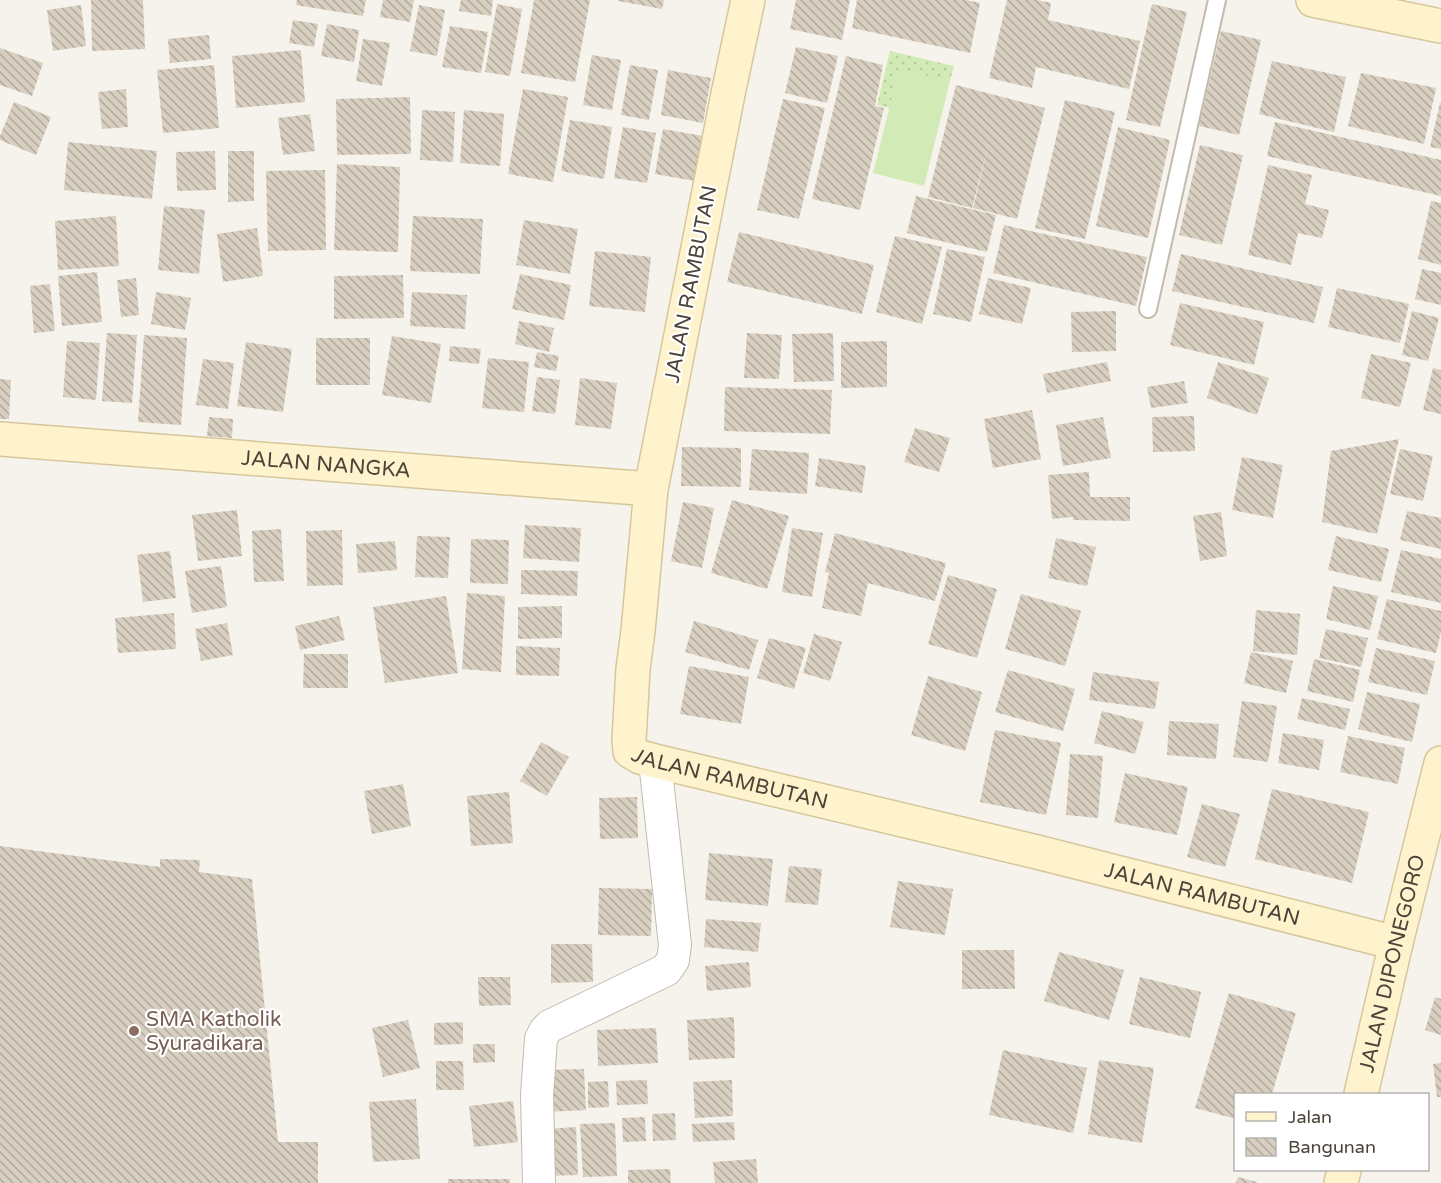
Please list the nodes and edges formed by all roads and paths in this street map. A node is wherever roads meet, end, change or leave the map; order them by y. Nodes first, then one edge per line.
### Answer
1 (748, 0) edge
2 (1217, 0) edge
3 (1313, 0) edge
4 (1441, 26) edge
5 (1148, 309) dead end
6 (0, 439) edge
7 (651, 489) junction
8 (655, 761) junction
9 (1441, 764) edge
10 (1396, 943) junction
11 (1361, 1093) edge
12 (539, 1183) edge

1 - 7 street, JALAN RAMBUTAN
2 - 5 lane
3 - 4 street
6 - 7 street, JALAN NANGKA
7 - 8 street, JALAN RAMBUTAN
8 - 10 street, JALAN RAMBUTAN
8 - 12 street
9 - 10 street, JALAN DIPONEGORO
10 - 11 street, JALAN DIPONEGORO

